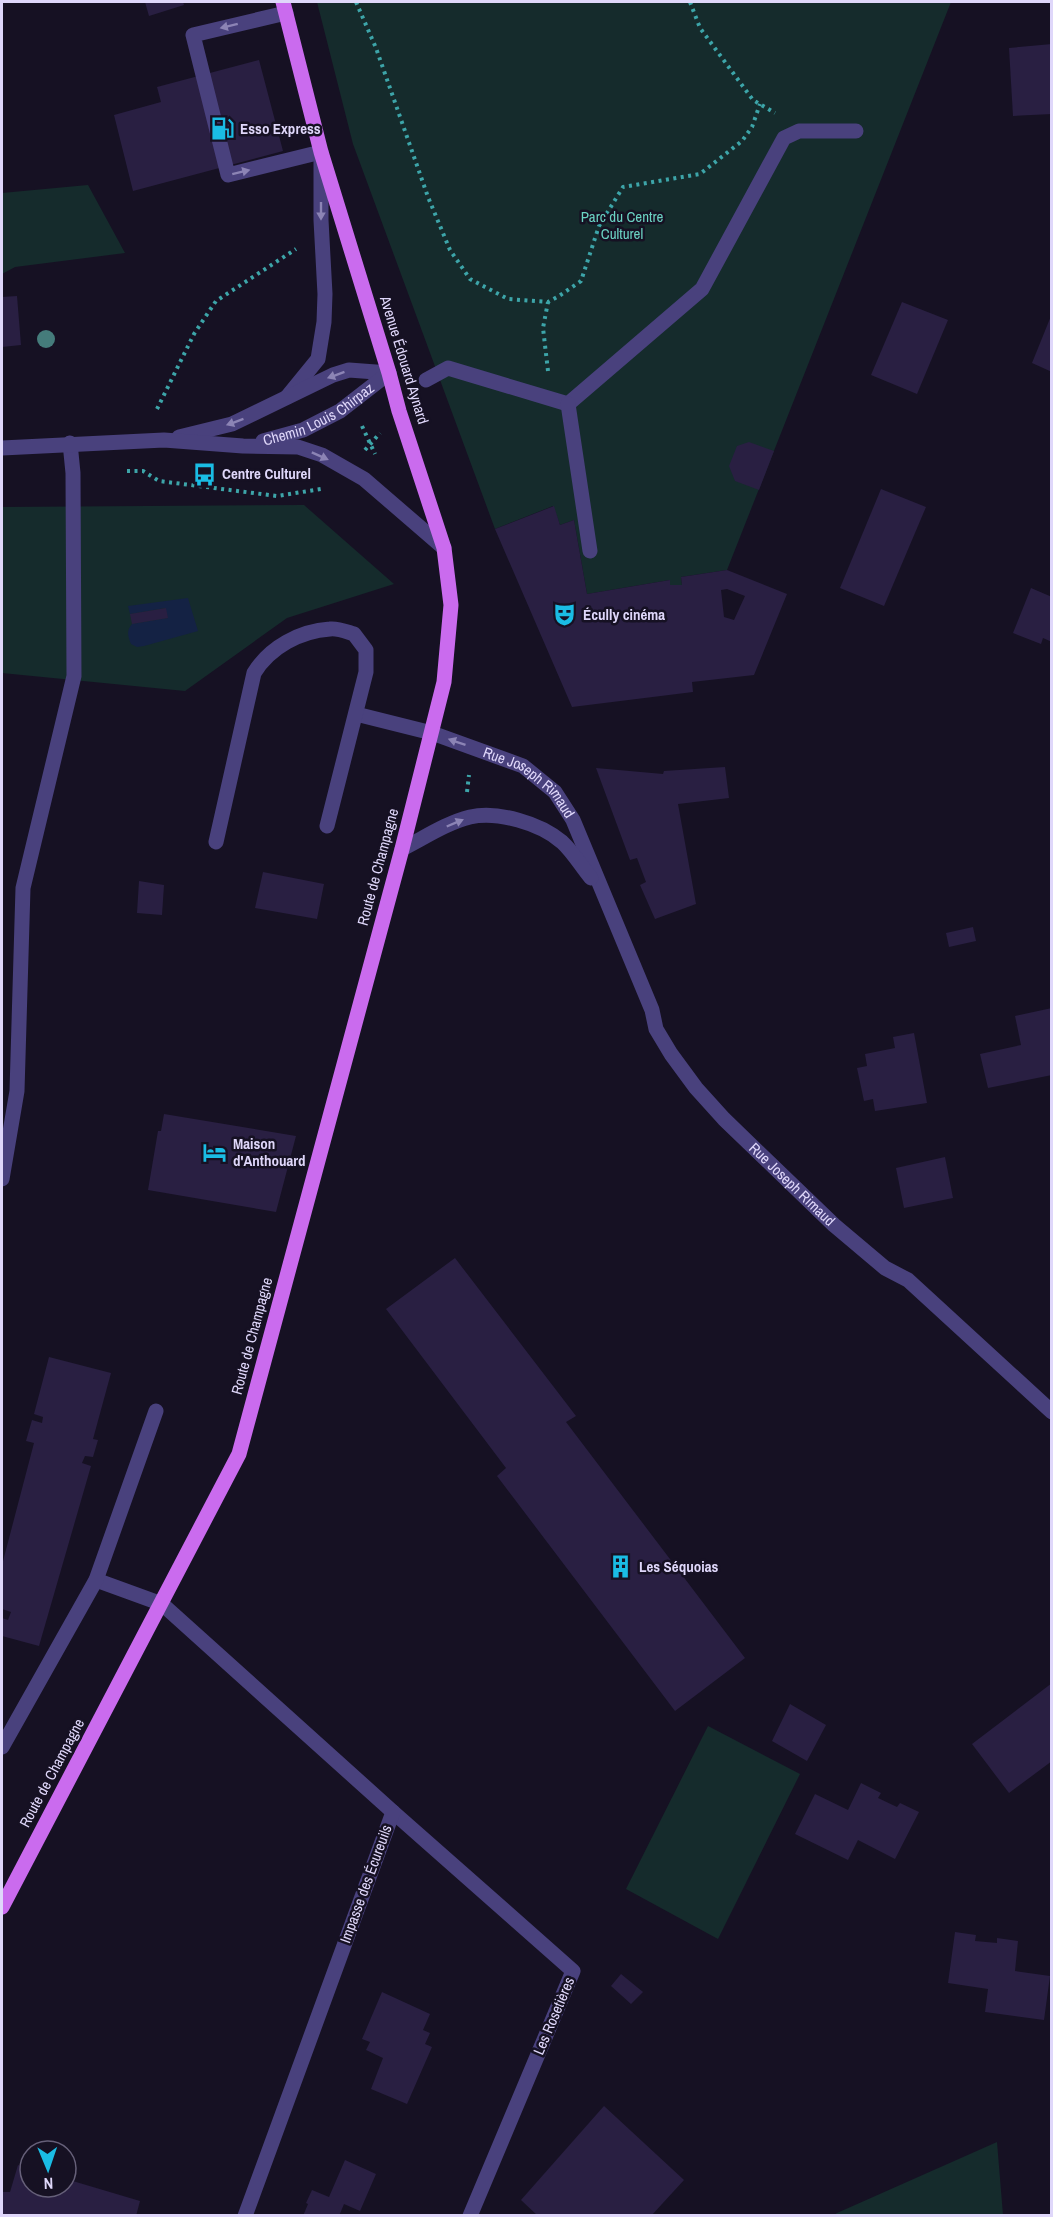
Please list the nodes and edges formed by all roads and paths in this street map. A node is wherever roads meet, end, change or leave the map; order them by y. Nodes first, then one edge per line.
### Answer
1 (356, 2) edge
2 (690, 2) edge
3 (285, 7) edge
4 (760, 104) junction
5 (800, 131) junction
6 (856, 131) dead end
7 (321, 152) junction
8 (300, 244) dead end
9 (548, 302) junction
10 (389, 373) junction
11 (549, 379) dead end
12 (426, 380) dead end
13 (287, 397) junction
14 (568, 404) junction
15 (157, 409) dead end
16 (358, 417) dead end
17 (164, 440) junction
18 (70, 443) junction
19 (370, 443) dead end
20 (243, 446) junction
21 (2, 447) edge
22 (444, 548) junction
23 (591, 551) dead end
24 (356, 714) junction
25 (432, 733) junction
26 (469, 772) dead end
27 (467, 792) dead end
28 (327, 826) dead end
29 (216, 843) dead end
30 (402, 849) junction
31 (606, 900) junction
32 (2, 1179) edge
33 (156, 1412) dead end
34 (1052, 1412) edge
35 (96, 1580) junction
36 (162, 1604) junction
37 (2, 1747) edge
38 (393, 1812) junction
39 (2, 1907) edge
40 (245, 2216) edge
41 (470, 2216) edge

1 - 9 path
2 - 4 path
3 - 7 main road, Avenue Édouard Aynard
3 -> 7 street
4 - 5 path
4 - 9 path
5 - 6 street
5 - 14 street
7 - 10 main road, Avenue Édouard Aynard
7 -> 13 street, Chemin Louis Chirpaz
8 - 15 path
9 - 11 path
10 -> 13 street, Chemin Louis Chirpaz
10 - 20 street, Chemin Louis Chirpaz
10 - 22 main road, Avenue Édouard Aynard
12 - 14 street
13 -> 17 street, Chemin Louis Chirpaz
14 - 23 street
16 - 19 path
17 - 18 street, Chemin Louis Chirpaz
17 - 20 street, Chemin Louis Chirpaz
18 - 21 street, Chemin Louis Chirpaz
18 - 32 street
20 -> 22 street, Chemin Louis Chirpaz
22 - 25 main road, Avenue Édouard Aynard
24 - 25 street, Rue Joseph Rimaud
24 - 28 street
24 - 29 street
25 - 30 main road, Route de Champagne
31 -> 25 street, Rue Joseph Rimaud
26 - 27 path
30 -> 31 street, Rue Joseph Rimaud
30 - 36 main road, Route de Champagne
31 - 34 street, Rue Joseph Rimaud
33 - 35 street
35 - 36 street
35 - 37 street
36 - 38 street, Impasse des Écureuils
36 - 39 main road, Route de Champagne
38 - 40 street, Impasse des Écureuils
38 - 41 street, Les Rosetières

